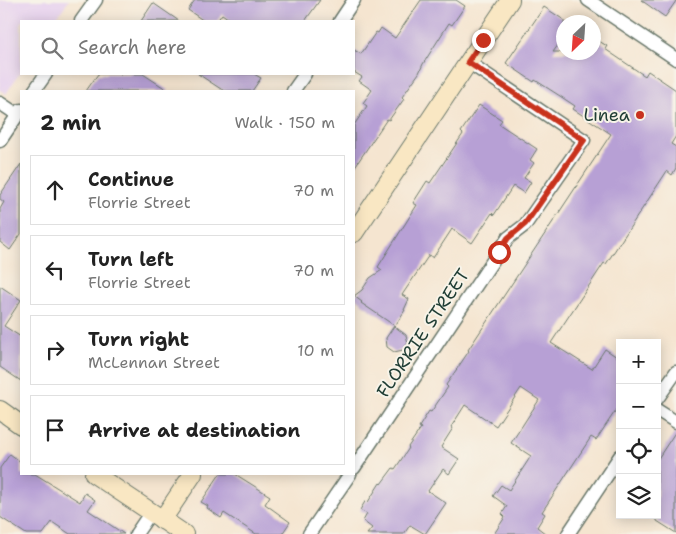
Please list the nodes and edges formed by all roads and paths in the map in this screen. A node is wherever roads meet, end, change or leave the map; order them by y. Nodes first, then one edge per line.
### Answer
1 (96, 0) edge
2 (354, 0) edge
3 (510, 0) edge
4 (588, 0) edge
5 (82, 20) edge
6 (341, 20) edge
7 (676, 59) edge
8 (468, 62) junction
9 (45, 75) edge
10 (304, 75) edge
11 (35, 90) edge
12 (294, 90) edge
13 (0, 103) edge
14 (19, 113) edge
15 (0, 141) edge
16 (355, 232) edge
17 (676, 372) edge
18 (661, 393) edge
19 (0, 410) edge
20 (661, 413) edge
21 (676, 422) edge
22 (20, 424) edge
23 (616, 462) edge
24 (355, 467) edge
25 (96, 475) edge
26 (192, 475) edge
27 (349, 475) edge
28 (157, 516) junction
29 (136, 534) edge
30 (184, 534) edge
31 (309, 534) edge
32 (568, 534) edge

1 - 5 street
2 - 6 street
3 - 8 street
4 - 7 street
8 - 16 street
8 - 24 street, FLORRIE STREET
9 - 11 street
10 - 12 street
13 - 14 street
14 - 15 street
17 - 18 street
19 - 22 street
20 - 21 street
23 - 32 street
25 - 28 street
26 - 28 street
27 - 31 street
28 - 29 street
28 - 30 street

